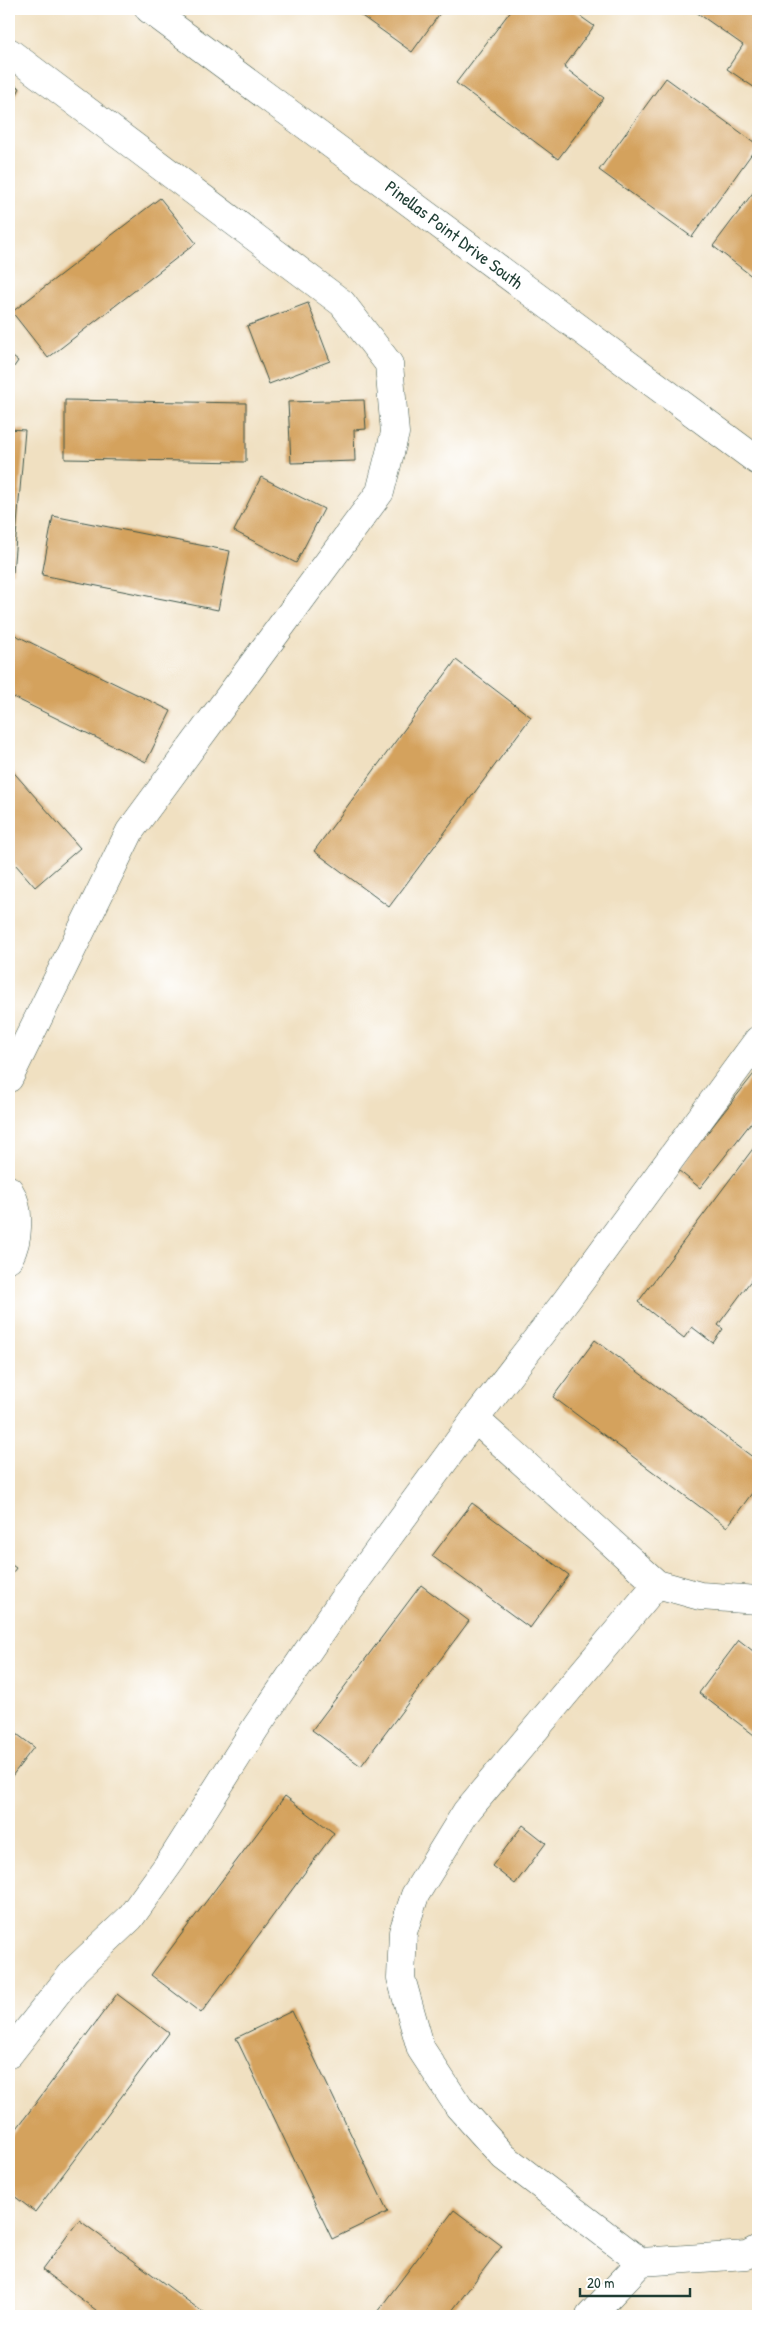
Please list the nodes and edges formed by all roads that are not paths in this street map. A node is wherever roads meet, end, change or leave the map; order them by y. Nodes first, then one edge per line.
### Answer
1 (149, 9) edge
2 (9, 52) edge
3 (758, 461) edge
4 (758, 1040) edge
5 (9, 1078) edge
6 (9, 1190) edge
7 (9, 1258) edge
8 (475, 1419) junction
9 (658, 1584) junction
10 (758, 1600) edge
11 (9, 2054) edge
12 (758, 2249) edge
13 (641, 2262) junction
14 (590, 2316) edge

1 - 3 street, Pinellas Point Drive South
2 - 5 street
4 - 8 street
6 - 7 street
8 - 9 street
8 - 11 street
9 - 10 street
9 - 13 street
12 - 13 street
13 - 14 street

